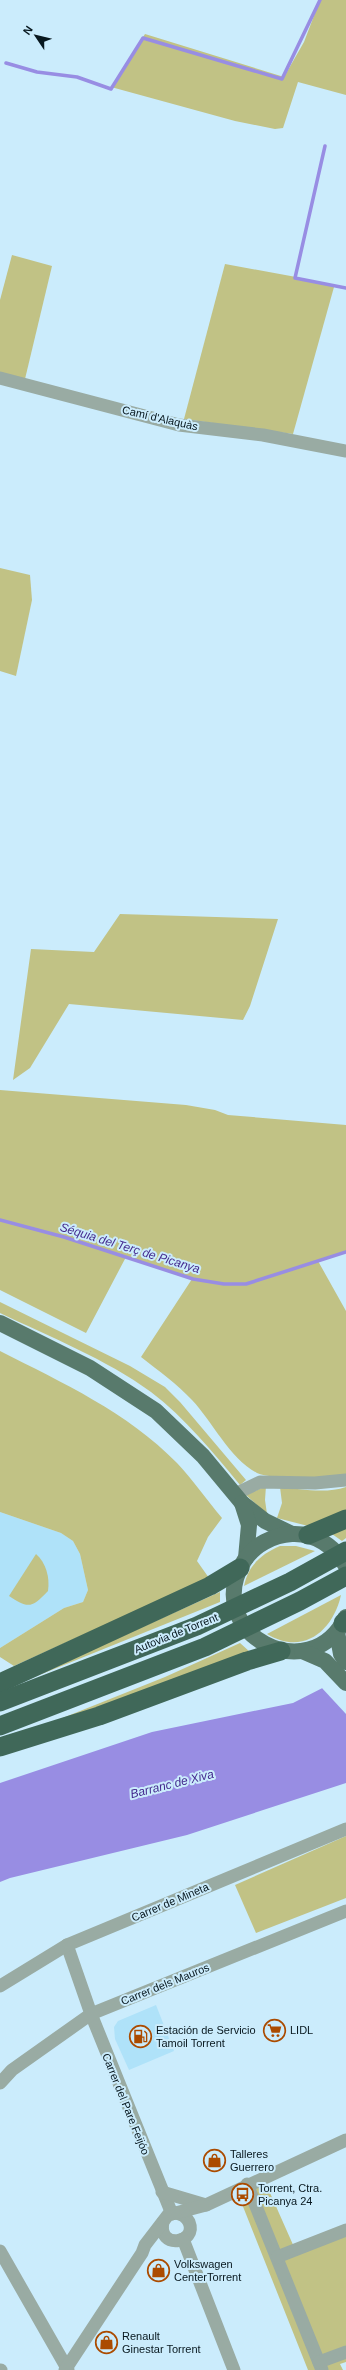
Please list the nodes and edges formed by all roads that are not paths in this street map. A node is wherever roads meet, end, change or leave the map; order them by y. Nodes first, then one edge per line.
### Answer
1 (0, 378) edge
2 (346, 451) edge
3 (0, 1323) edge
4 (346, 1480) edge
5 (238, 1498) junction
6 (346, 1519) edge
7 (307, 1537) junction
8 (346, 1551) edge
9 (346, 1566) edge
10 (240, 1570) junction
11 (346, 1576) edge
12 (343, 1623) edge
13 (272, 1648) junction
14 (302, 1651) junction
15 (341, 1663) edge
16 (0, 1683) edge
17 (346, 1683) edge
18 (0, 1702) edge
19 (0, 1726) edge
20 (0, 1747) edge
21 (346, 1829) edge
22 (346, 1911) edge
23 (67, 1945) junction
24 (0, 1986) edge
25 (91, 2014) junction
26 (0, 2083) edge
27 (346, 2140) edge
28 (247, 2184) junction
29 (162, 2192) junction
30 (206, 2205) junction
31 (170, 2216) junction
32 (189, 2224) junction
33 (346, 2230) edge
34 (177, 2240) junction
35 (0, 2251) edge
36 (142, 2253) junction
37 (277, 2257) junction
38 (346, 2352) edge
39 (320, 2366) edge
40 (67, 2369) edge
41 (234, 2370) edge

1 - 2 street, Camí d'Alaquàs
3 - 5 main road
4 - 5 street
5 - 7 main road
5 - 10 main road
6 - 7 highway
7 - 9 main road
7 - 10 main road
8 - 18 highway, Autovia de Torrent
10 - 13 main road
10 - 16 highway
11 - 19 highway, Autovia de Torrent
12 - 14 main road
12 - 15 main road
13 - 14 main road
13 - 20 highway
14 - 15 main road
15 - 17 main road
21 - 23 street, Carrer de Mineta
22 - 25 street, Carrer dels Mauros
23 - 24 street, Carrer de Mineta
23 - 25 street, Carrer del Pare Feijóo
25 - 26 street, Carrer dels Mauros
25 - 29 street, Carrer del Pare Feijóo
27 - 28 street
28 - 30 street
28 - 37 street
29 - 30 street
29 - 31 street, Carrer del Pare Feijóo
30 - 31 street
30 - 32 street
31 - 32 street
31 - 34 street
31 - 36 street
32 - 34 street
33 - 37 street
34 - 36 street
34 - 41 street
35 - 40 street
36 - 40 street
37 - 39 street
38 - 39 street

